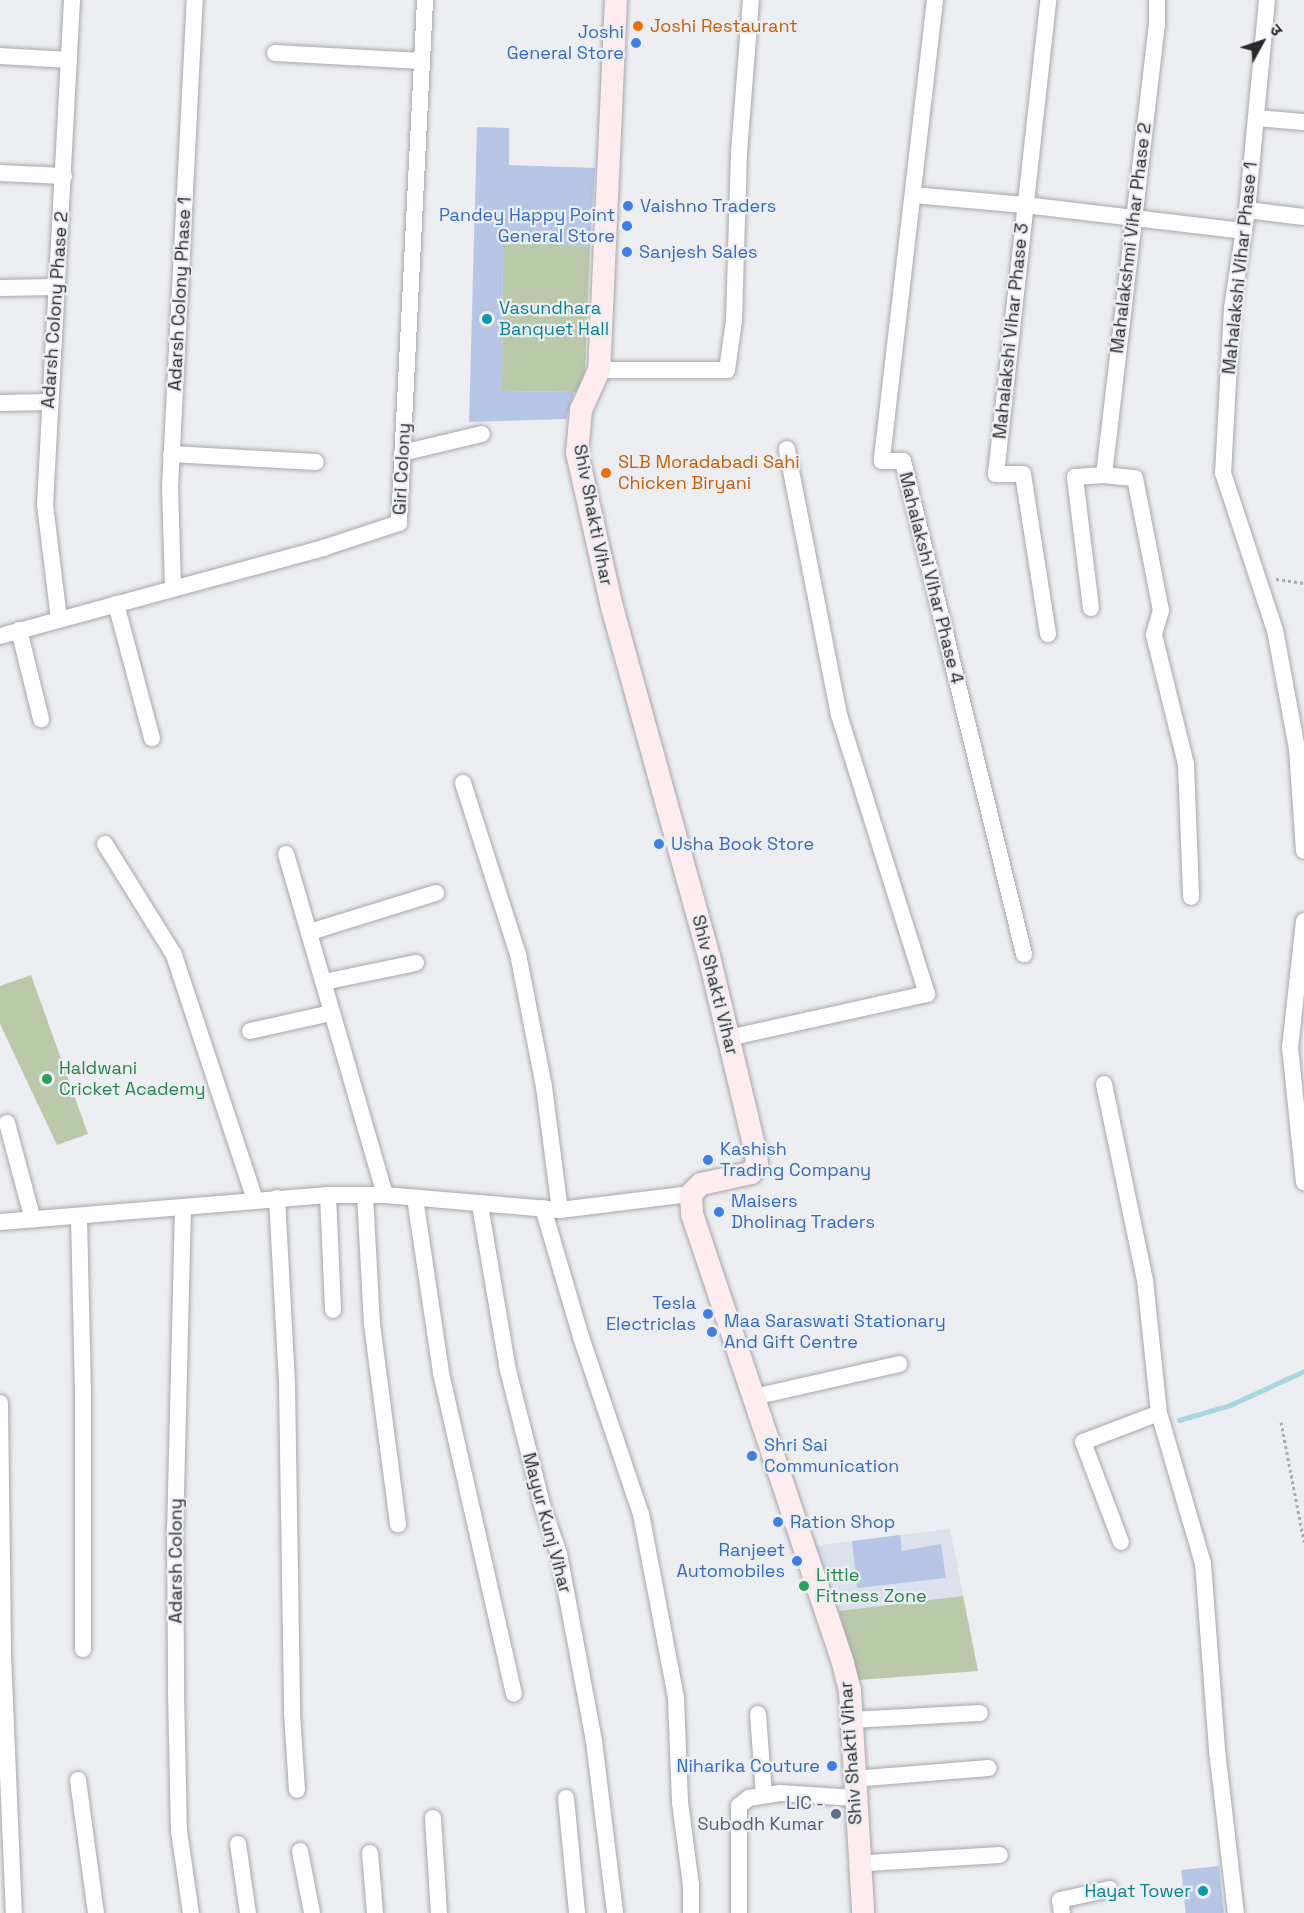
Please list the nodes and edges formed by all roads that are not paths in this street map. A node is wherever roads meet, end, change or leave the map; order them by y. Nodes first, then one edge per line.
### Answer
1 (72, 0) edge
2 (195, 0) edge
3 (425, 0) edge
4 (616, 0) edge
5 (751, 0) edge
6 (935, 0) edge
7 (1048, 0) edge
8 (1157, 0) edge
9 (1267, 0) edge
10 (275, 53) dead end
11 (0, 56) edge
12 (69, 60) junction
13 (421, 61) junction
14 (1256, 118) junction
15 (1304, 122) edge
16 (0, 173) edge
17 (64, 177) junction
18 (914, 195) junction
19 (1025, 205) junction
20 (1247, 210) junction
21 (1304, 217) edge
22 (1133, 218) junction
23 (1244, 231) junction
24 (57, 287) junction
25 (0, 288) edge
26 (598, 370) junction
27 (48, 402) junction
28 (0, 403) edge
29 (482, 434) dead end
30 (788, 449) dead end
31 (402, 453) junction
32 (171, 454) junction
33 (316, 462) dead end
34 (1104, 475) junction
35 (173, 588) junction
36 (116, 604) junction
37 (1091, 608) dead end
38 (59, 619) junction
39 (19, 630) junction
40 (1048, 634) dead end
41 (0, 636) edge
42 (41, 719) dead end
43 (152, 738) dead end
44 (463, 783) dead end
45 (105, 844) dead end
46 (1304, 851) edge
47 (286, 854) dead end
48 (436, 893) dead end
49 (1191, 897) dead end
50 (1304, 921) edge
51 (310, 932) junction
52 (1024, 954) dead end
53 (416, 963) dead end
54 (324, 982) junction
55 (331, 1013) junction
56 (250, 1031) dead end
57 (728, 1038) junction
58 (1104, 1084) dead end
59 (7, 1123) dead end
60 (1304, 1182) edge
61 (691, 1194) junction
62 (328, 1195) junction
63 (364, 1195) junction
64 (385, 1196) junction
65 (277, 1198) junction
66 (415, 1198) junction
67 (255, 1200) junction
68 (480, 1205) junction
69 (183, 1207) junction
70 (543, 1208) junction
71 (560, 1210) junction
72 (79, 1217) junction
73 (33, 1220) junction
74 (0, 1222) edge
75 (333, 1310) dead end
76 (899, 1364) dead end
77 (754, 1396) junction
78 (0, 1404) edge
79 (1159, 1413) junction
80 (398, 1524) dead end
81 (1121, 1542) dead end
82 (83, 1650) dead end
83 (514, 1694) dead end
84 (980, 1713) dead end
85 (758, 1714) dead end
86 (851, 1720) junction
87 (989, 1768) dead end
88 (78, 1780) dead end
89 (854, 1788) junction
90 (297, 1790) dead end
91 (764, 1796) junction
92 (566, 1798) dead end
93 (433, 1818) dead end
94 (238, 1844) dead end
95 (300, 1851) dead end
96 (369, 1853) dead end
97 (1000, 1855) dead end
98 (859, 1867) junction
99 (1110, 1889) dead end
100 (14, 1913) edge
101 (96, 1913) edge
102 (191, 1913) edge
103 (248, 1913) edge
104 (312, 1913) edge
105 (375, 1913) edge
106 (439, 1913) edge
107 (577, 1913) edge
108 (615, 1913) edge
109 (691, 1913) edge
110 (739, 1913) edge
111 (863, 1913) edge
112 (1062, 1913) edge
113 (1236, 1913) edge

1 - 12 street, Adarsh Colony Phase 2
2 - 32 street, Adarsh Colony Phase 1
3 - 13 street, Giri Colony
4 - 26 street, Shiv Shakti Vihar
5 - 26 street
6 - 18 street, Mahalakshi Vihar Phase 4
7 - 19 street, Mahalakshi Vihar Phase 3
8 - 22 street, Mahalakshmi Vihar Phase 2
9 - 14 street, Mahalakshi Vihar Phase 1
10 - 13 street
11 - 12 street
12 - 17 street, Adarsh Colony Phase 2
13 - 31 street, Giri Colony
14 - 15 street
14 - 20 street, Mahalakshi Vihar Phase 1
16 - 17 street
17 - 24 street, Adarsh Colony Phase 2
18 - 19 street
18 - 52 street, Mahalakshi Vihar Phase 4
19 - 22 street
19 - 40 street, Mahalakshi Vihar Phase 3
20 - 21 street
20 - 23 street, Mahalakshi Vihar Phase 1
22 - 23 street
22 - 34 street, Mahalakshmi Vihar Phase 2
23 - 46 street, Mahalakshi Vihar Phase 1
24 - 25 street
24 - 27 street, Adarsh Colony Phase 2
26 - 57 street, Shiv Shakti Vihar
27 - 28 street
27 - 38 street, Adarsh Colony Phase 2
29 - 31 street
30 - 57 street
31 - 35 street, Giri Colony
32 - 33 street
32 - 35 street, Adarsh Colony Phase 1
34 - 37 street
34 - 49 street
35 - 36 street, Giri Colony
36 - 38 street, Giri Colony
36 - 43 street
38 - 39 street, Giri Colony
39 - 41 street, Giri Colony
39 - 42 street
44 - 71 street
45 - 67 street
47 - 51 street
48 - 51 street
50 - 60 street
51 - 54 street
53 - 54 street
54 - 55 street
55 - 56 street
55 - 64 street
57 - 61 street, Shiv Shakti Vihar
58 - 79 street
59 - 73 street
61 - 71 street
61 - 77 street, Shiv Shakti Vihar
62 - 63 street
62 - 65 street
62 - 75 street
63 - 64 street
63 - 80 street
64 - 66 street
65 - 67 street
65 - 90 street
66 - 68 street
66 - 83 street
67 - 69 street
68 - 70 street
68 - 108 street, Mayur Kunj Vihar
69 - 72 street
69 - 102 street, Adarsh Colony
70 - 71 street
70 - 109 street
72 - 73 street
72 - 82 street
73 - 74 street
76 - 77 street
77 - 86 street, Shiv Shakti Vihar
78 - 100 street
79 - 81 street
79 - 113 street
84 - 86 street
85 - 91 street
86 - 89 street, Shiv Shakti Vihar
87 - 89 street
88 - 101 street
89 - 91 street
89 - 98 street, Shiv Shakti Vihar
91 - 110 street
92 - 107 street
93 - 106 street
94 - 103 street
95 - 104 street
96 - 105 street
97 - 98 street
98 - 111 street, Shiv Shakti Vihar
99 - 112 street

